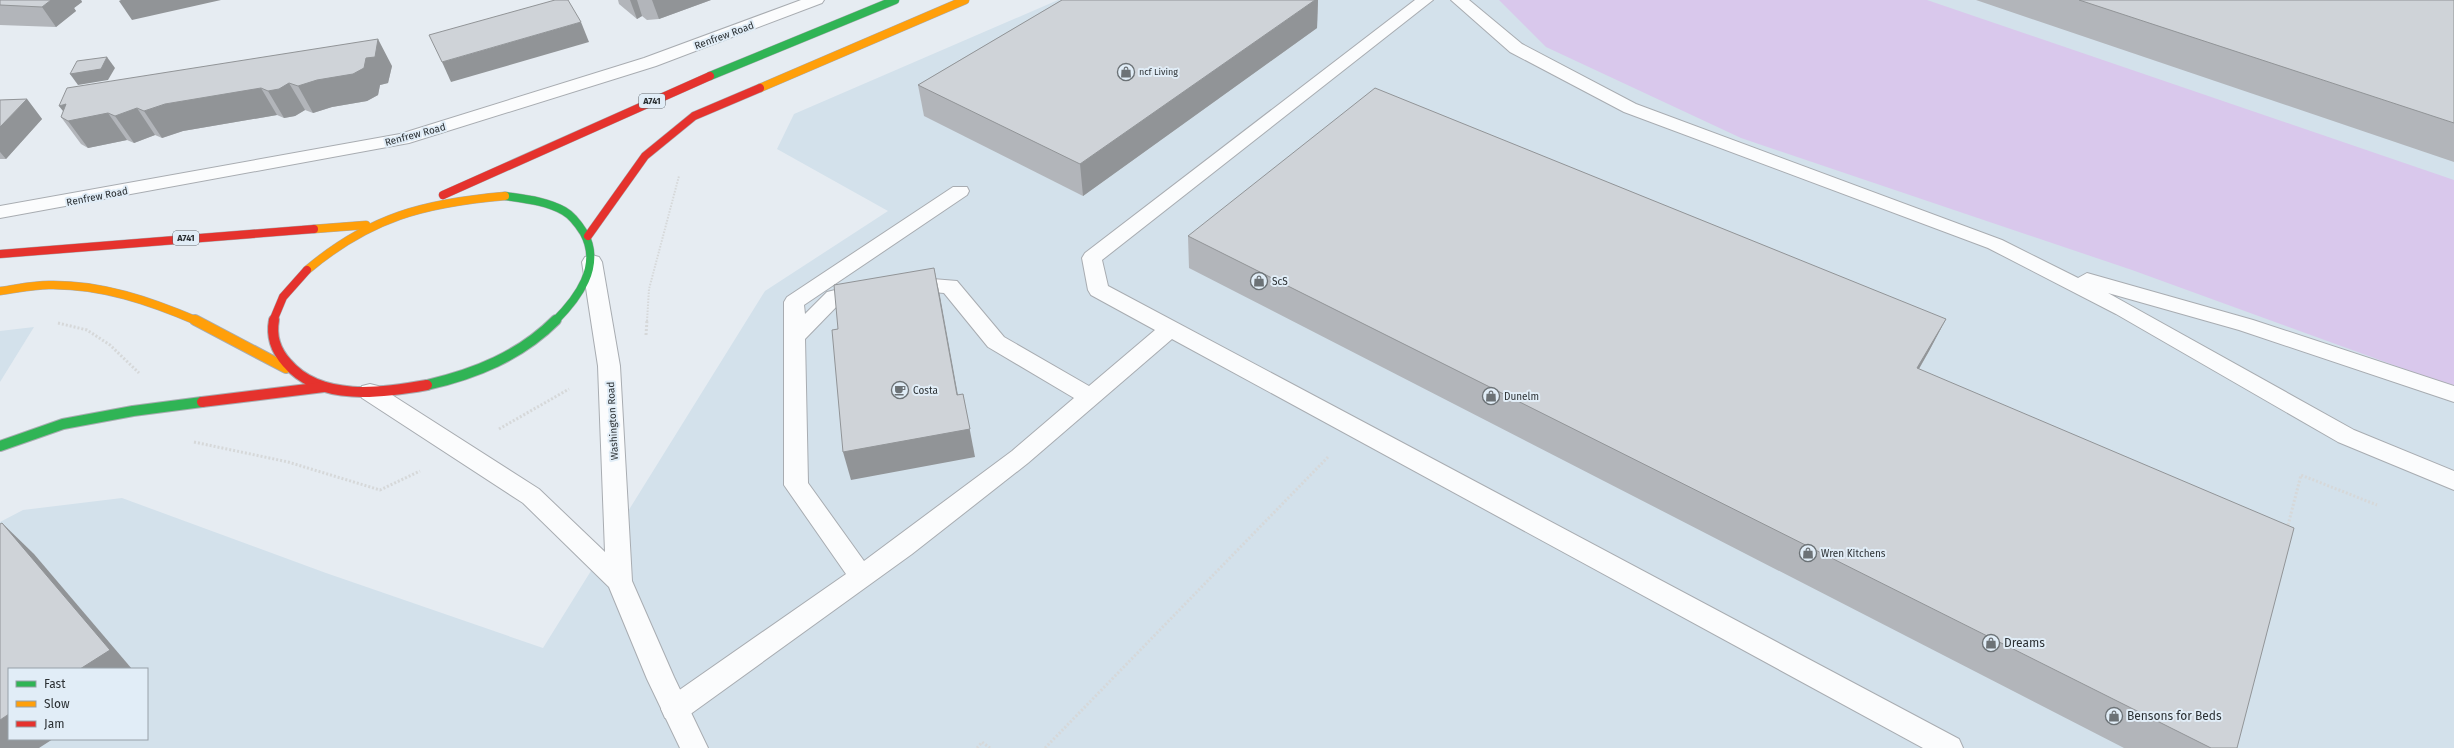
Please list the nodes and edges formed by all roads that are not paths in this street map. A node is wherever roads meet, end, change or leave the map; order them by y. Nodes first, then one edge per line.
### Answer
1 (816, 0) edge
2 (895, 0) edge
3 (965, 0) edge
4 (1425, 0) edge
5 (1459, 0) edge
6 (960, 191) dead end
7 (412, 209) junction
8 (0, 212) edge
9 (372, 224) junction
10 (588, 236) junction
11 (0, 254) edge
12 (592, 262) junction
13 (2038, 266) junction
14 (0, 291) edge
15 (1170, 329) junction
16 (795, 336) junction
17 (291, 370) junction
18 (324, 387) junction
19 (370, 392) junction
20 (2454, 394) edge
21 (1090, 397) junction
22 (0, 446) edge
23 (2454, 480) edge
24 (862, 577) junction
25 (619, 582) junction
26 (675, 709) junction
27 (694, 748) edge
28 (1949, 748) edge

1 - 8 street, Renfrew Road
2 - 7 main road, A741
3 - 10 main road
4 - 15 street
5 - 13 street
6 - 16 street
7 - 9 main road
7 - 10 main road
9 - 11 main road, A741
9 - 17 main road
10 - 12 main road
12 - 19 main road
12 - 25 street, Washington Road
13 - 20 street
13 - 23 street
14 - 17 main road
15 - 21 street
15 - 28 street
16 - 21 street
16 - 24 street
17 - 18 main road
18 - 19 main road
18 - 22 main road
19 - 25 street, Washington Road
21 - 24 street
24 - 26 street
25 - 26 street, Washington Road
26 - 27 street, Washington Road

